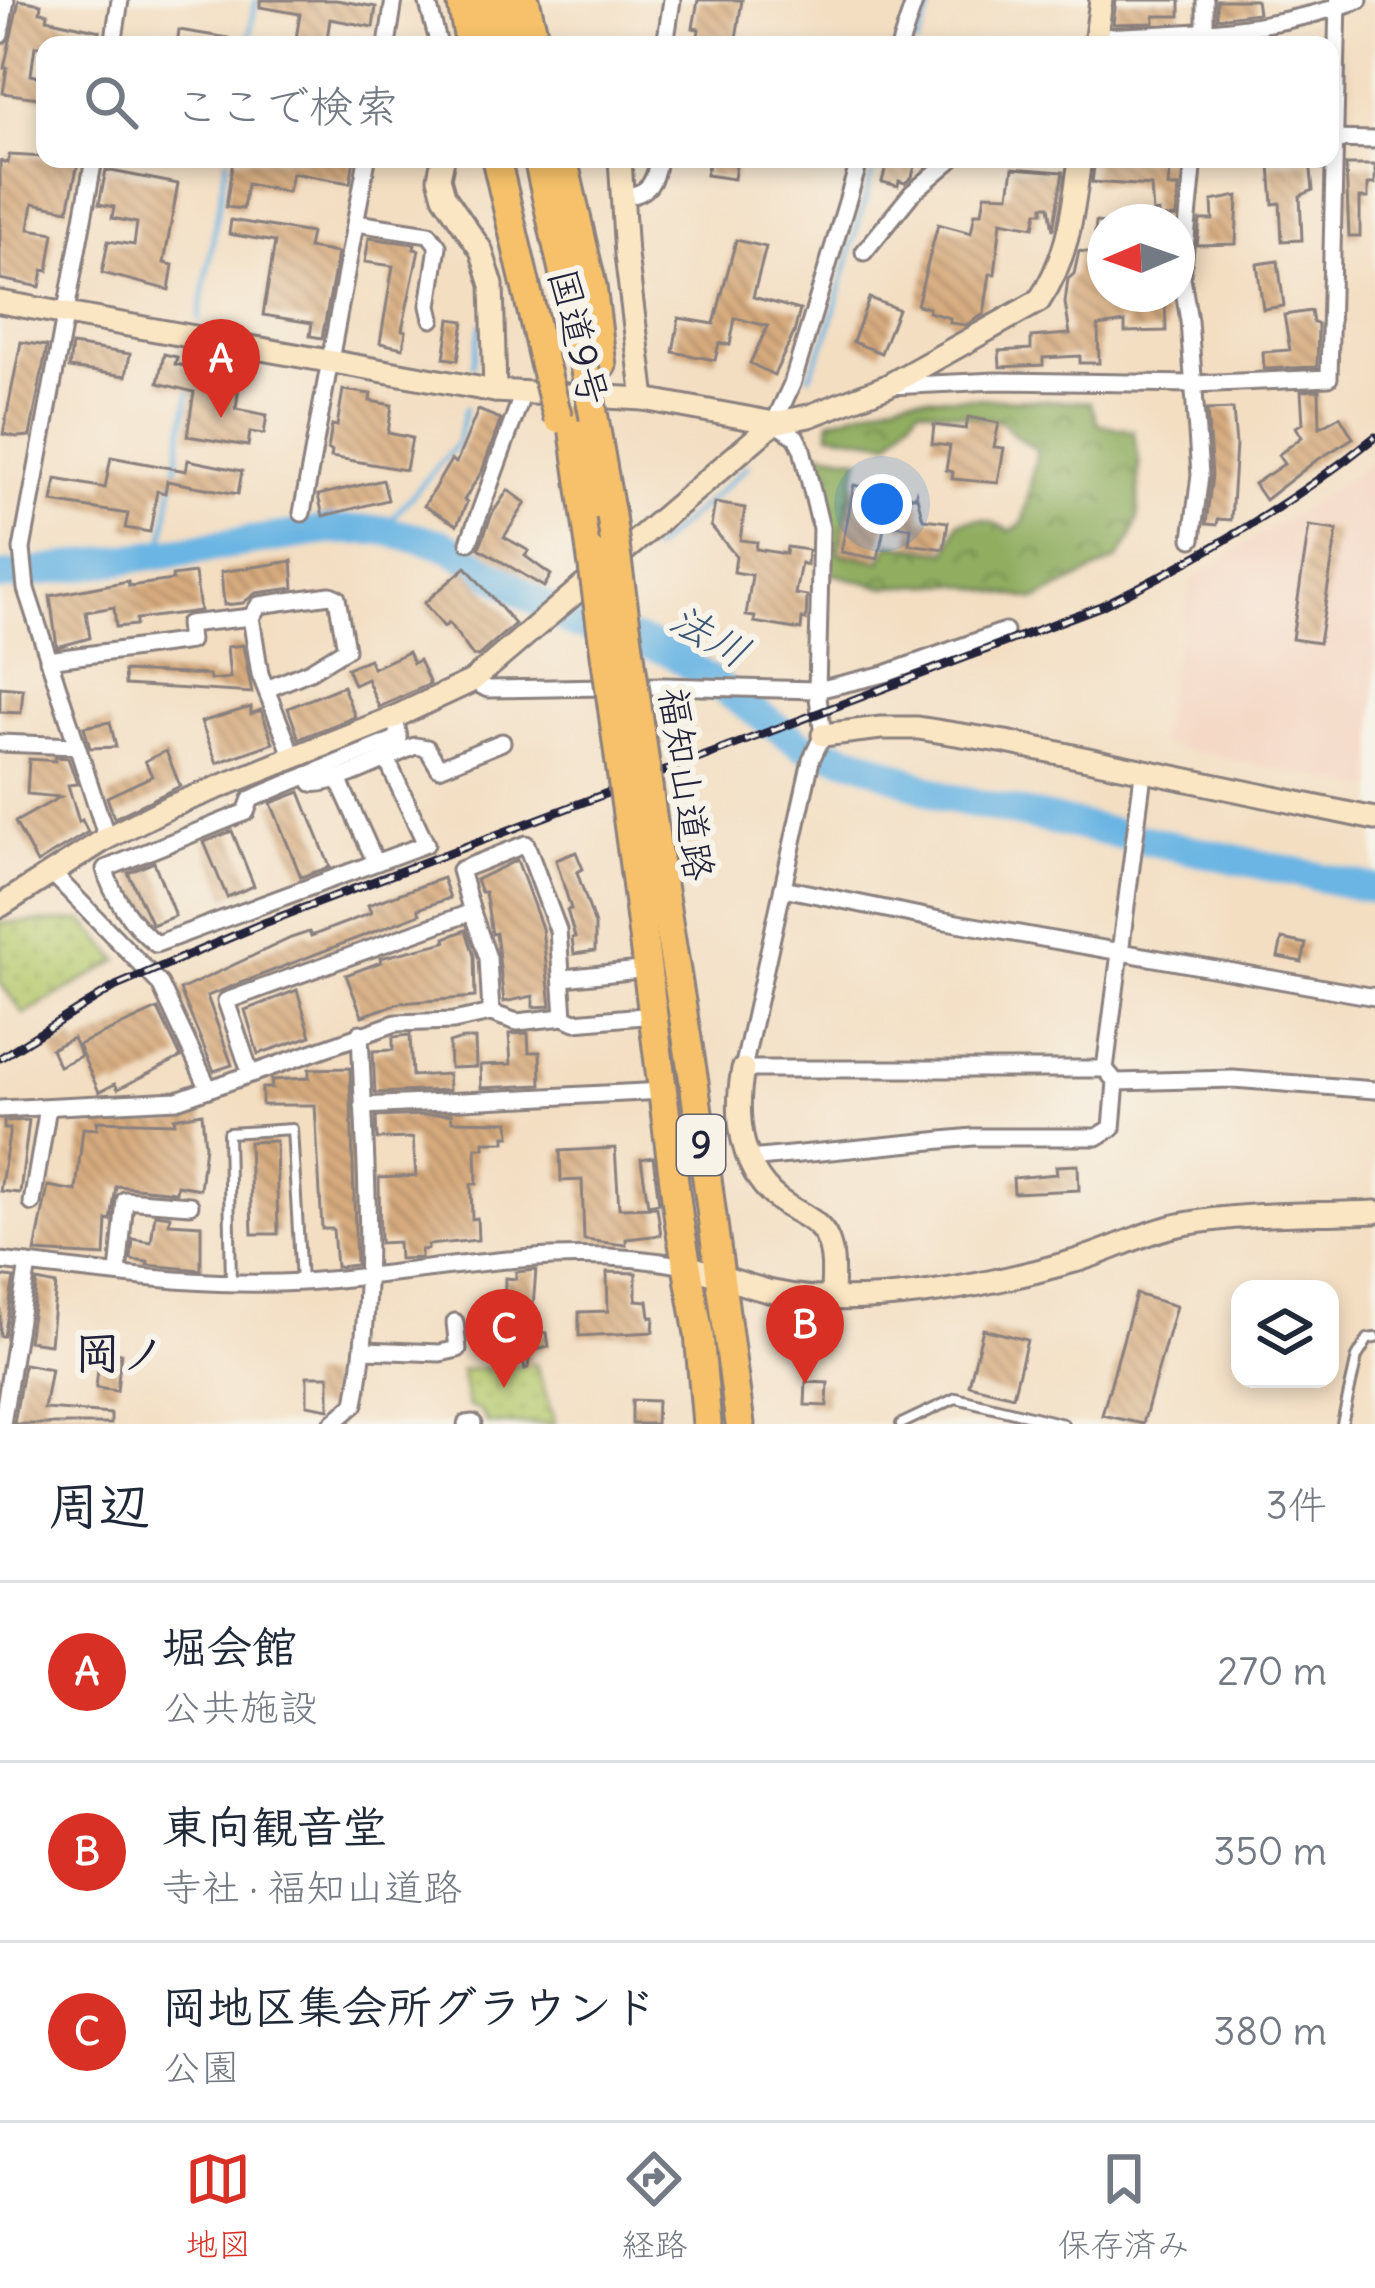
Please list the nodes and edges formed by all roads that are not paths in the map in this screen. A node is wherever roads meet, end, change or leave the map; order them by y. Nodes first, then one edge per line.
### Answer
1 (6, 0) edge
2 (120, 0) edge
3 (394, 0) edge
4 (427, 0) edge
5 (460, 0) edge
6 (480, 0) edge
7 (503, 0) edge
8 (525, 0) edge
9 (672, 0) edge
10 (915, 0) edge
11 (1101, 0) edge
12 (1205, 0) edge
13 (1359, 0) edge
14 (1338, 4) edge
15 (1, 24) edge
16 (114, 36) edge
17 (388, 36) edge
18 (437, 36) edge
19 (468, 36) edge
20 (488, 36) edge
21 (511, 36) edge
22 (534, 36) edge
23 (666, 36) edge
24 (903, 36) edge
25 (1097, 36) edge
26 (1205, 36) edge
27 (1220, 36) edge
28 (1337, 36) edge
29 (1339, 140) edge
30 (1375, 140) edge
31 (92, 168) edge
32 (365, 168) edge
33 (442, 168) edge
34 (499, 168) edge
35 (519, 168) edge
36 (540, 168) edge
37 (564, 168) edge
38 (621, 168) edge
39 (657, 168) edge
40 (857, 168) edge
41 (941, 168) edge
42 (1079, 168) edge
43 (1193, 168) edge
44 (1333, 168) edge
45 (624, 196) junction
46 (356, 223) junction
47 (864, 252) dead end
48 (0, 302) edge
49 (68, 313) junction
50 (432, 319) dead end
51 (330, 360) junction
52 (573, 364) junction
53 (1194, 384) junction
54 (887, 386) junction
55 (495, 391) junction
56 (523, 394) junction
57 (644, 399) junction
58 (584, 418) junction
59 (774, 423) junction
60 (606, 484) joint
61 (302, 513) dead end
62 (1192, 539) dead end
63 (469, 542) dead end
64 (589, 542) joint
65 (251, 617) junction
66 (1005, 631) dead end
67 (48, 660) junction
68 (472, 681) junction
69 (266, 689) junction
70 (817, 690) junction
71 (395, 717) junction
72 (821, 738) junction
73 (502, 742) dead end
74 (0, 743) edge
75 (76, 746) junction
76 (293, 757) junction
77 (386, 758) junction
78 (1143, 774) junction
79 (308, 775) junction
80 (339, 781) junction
81 (1375, 819) edge
82 (106, 838) junction
83 (375, 861) junction
84 (647, 870) junction
85 (52, 874) junction
86 (784, 888) junction
87 (0, 906) edge
88 (472, 912) junction
89 (1119, 951) junction
90 (649, 969) junction
91 (564, 978) junction
92 (1375, 997) edge
93 (490, 1013) junction
94 (655, 1015) junction
95 (564, 1017) junction
96 (360, 1034) junction
97 (743, 1069) junction
98 (250, 1072) junction
99 (1110, 1076) junction
100 (209, 1089) junction
101 (1375, 1090) edge
102 (664, 1091) junction
103 (363, 1106) junction
104 (48, 1107) junction
105 (0, 1109) edge
106 (749, 1159) junction
107 (32, 1203) dead end
108 (190, 1205) dead end
109 (1375, 1212) edge
110 (0, 1261) edge
111 (28, 1264) junction
112 (686, 1266) junction
113 (118, 1274) junction
114 (719, 1274) junction
115 (367, 1276) junction
116 (301, 1282) junction
117 (231, 1284) junction
118 (832, 1298) junction
119 (455, 1322) dead end
120 (1375, 1338) edge
121 (365, 1350) junction
122 (1024, 1420) edge
123 (2, 1424) edge
124 (332, 1424) edge
125 (707, 1424) edge
126 (740, 1424) edge
127 (901, 1424) edge
128 (1063, 1424) edge
129 (1342, 1424) edge

1 - 15 street
2 - 16 street
3 - 17 street
4 - 18 street
5 - 19 highway
6 - 20 highway
7 - 21 highway
8 - 22 highway
9 - 23 street
10 - 24 street
11 - 25 street
12 - 26 street
13 - 14 street
14 - 27 street
14 - 28 street
29 - 30 street
31 - 49 street
32 - 46 street
33 - 55 street
34 - 52 highway, 国道9号 / 9
35 - 52 highway, 9
36 - 52 highway, 9
37 - 52 highway, 国道9号 / 9
38 - 45 street
39 - 45 street
40 - 59 street
41 - 47 street
42 - 54 street
43 - 53 street
44 - 53 street
45 - 57 street
46 - 50 street
46 - 51 street
48 - 49 street
49 - 51 street
49 - 67 street
51 - 55 street
51 - 61 street
52 - 58 highway, 国道9号 / 9
52 - 58 highway, 国道9号 / 9, bridge
53 - 54 street
53 - 62 street
54 - 59 street
55 - 56 street
56 - 57 street
56 - 63 street
57 - 59 street
58 - 60 highway, 国道9号 / 9
58 - 64 highway, 国道9号 / 9
59 - 68 street
59 - 70 street
60 - 84 highway, 福知山道路 / 9, bridge
64 - 84 highway, 福知山道路 / 9, bridge
65 - 67 street
65 - 69 street
65 - 69 street
66 - 70 street
67 - 75 street
68 - 70 street
68 - 71 street
69 - 76 street
70 - 72 street
71 - 76 street
71 - 79 street
72 - 78 street
72 - 86 street
73 - 77 street
74 - 75 street
75 - 82 street
76 - 82 street
77 - 80 street
77 - 83 street
78 - 81 street
78 - 89 street
79 - 80 street
79 - 83 street
80 - 83 street
82 - 85 street
84 - 90 highway, 福知山道路 / 9
84 - 114 highway, 福知山道路 / 9
85 - 87 street
85 - 100 street
86 - 89 street
86 - 97 street
88 - 91 street
88 - 93 street
88 - 98 street
89 - 92 street
89 - 99 street
90 - 91 street
90 - 94 highway, 福知山道路 / 9
91 - 95 street
93 - 95 street
93 - 96 street
94 - 95 street
94 - 102 highway, 福知山道路 / 9
96 - 98 street
96 - 103 street
97 - 99 street
97 - 106 street
98 - 100 street
99 - 101 street
99 - 106 street
100 - 104 street
102 - 103 street
102 - 112 highway, 福知山道路 / 9
103 - 115 street
104 - 105 street
104 - 107 street
106 - 118 street
108 - 113 street
109 - 118 street
110 - 111 street
111 - 113 street
111 - 123 street
112 - 114 street
112 - 115 street
112 - 125 highway, 福知山道路 / 9
113 - 117 street
114 - 118 street
114 - 126 highway, 福知山道路 / 9
115 - 116 street
115 - 121 street
116 - 117 street
116 - 117 lane
119 - 121 street
120 - 129 lane
121 - 124 street
122 - 127 lane
122 - 128 lane

